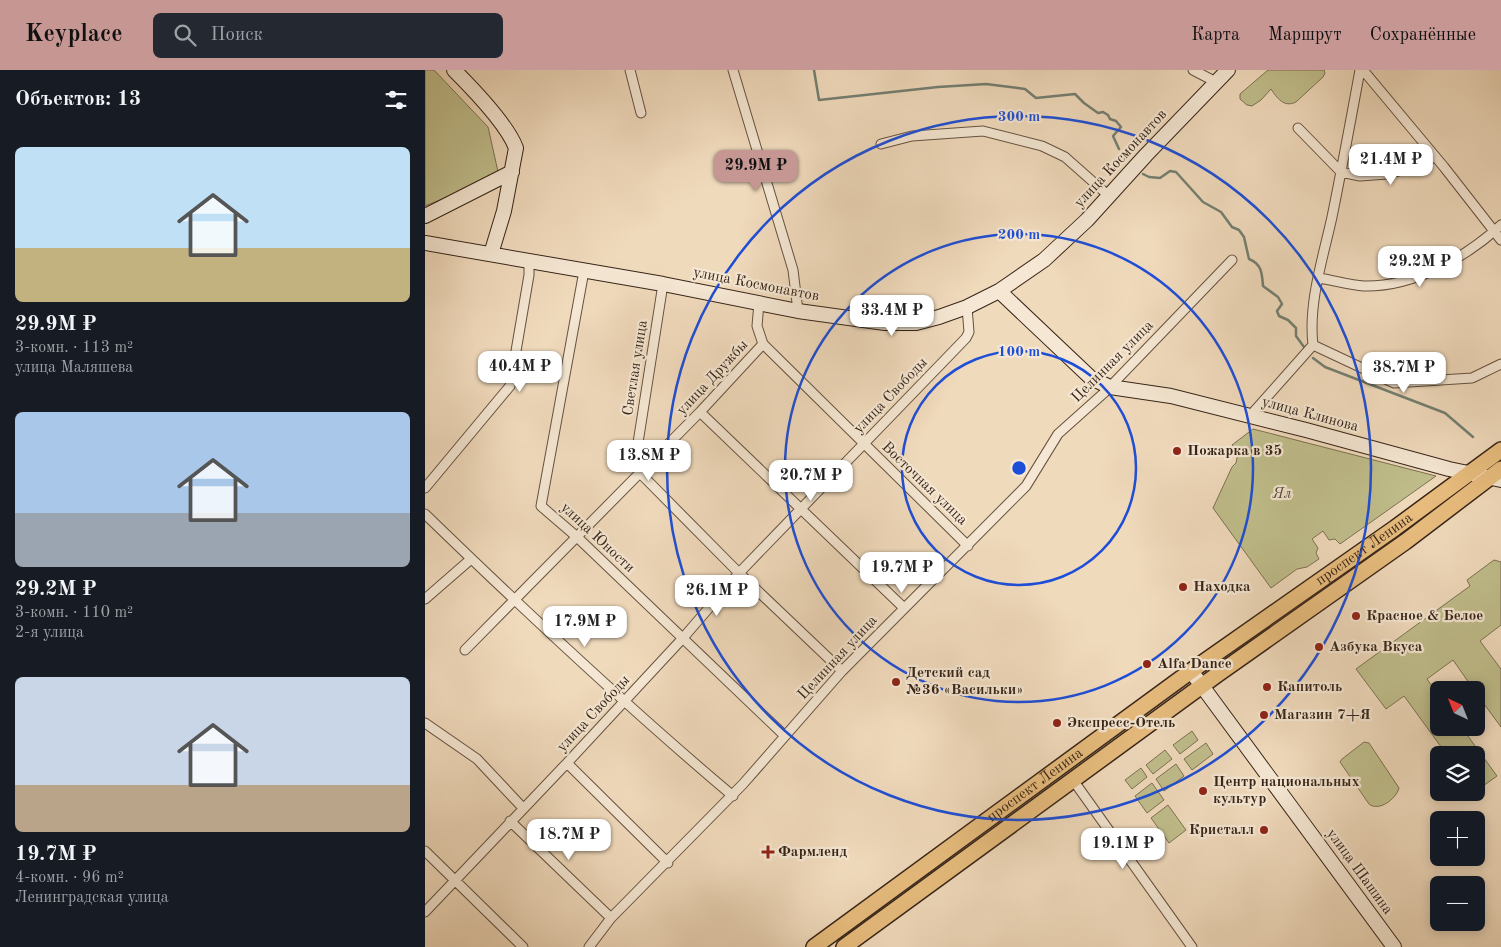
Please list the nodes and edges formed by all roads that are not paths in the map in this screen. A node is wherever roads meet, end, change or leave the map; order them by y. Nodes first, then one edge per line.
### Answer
1 (630, 70) edge
2 (733, 70) edge
3 (1193, 70) edge
4 (1228, 70) edge
5 (1362, 70) edge
6 (460, 72) edge
7 (1213, 76) edge
8 (641, 113) dead end
9 (1299, 128) dead end
10 (881, 144) dead end
11 (1434, 157) junction
12 (512, 172) junction
13 (1341, 172) junction
14 (1109, 196) junction
15 (425, 216) edge
16 (1498, 228) edge
17 (1501, 240) edge
18 (425, 243) edge
19 (491, 254) junction
20 (1232, 260) dead end
21 (529, 261) junction
22 (585, 270) junction
23 (1319, 278) junction
24 (663, 284) junction
25 (999, 291) junction
26 (759, 303) junction
27 (967, 307) junction
28 (798, 311) junction
29 (763, 344) junction
30 (1313, 345) junction
31 (1501, 364) edge
32 (1110, 387) junction
33 (701, 412) junction
34 (1250, 416) junction
35 (863, 444) junction
36 (1501, 450) edge
37 (641, 473) junction
38 (1470, 474) junction
39 (1497, 476) edge
40 (425, 488) edge
41 (802, 509) junction
42 (425, 514) edge
43 (577, 537) junction
44 (968, 546) junction
45 (471, 559) junction
46 (739, 573) junction
47 (425, 599) edge
48 (515, 601) junction
49 (904, 608) junction
50 (683, 638) junction
51 (465, 650) dead end
52 (842, 671) junction
53 (1191, 671) junction
54 (1202, 686) junction
55 (625, 700) junction
56 (425, 723) edge
57 (785, 736) junction
58 (567, 763) junction
59 (1073, 780) junction
60 (733, 796) junction
61 (523, 808) junction
62 (510, 821) junction
63 (425, 851) edge
64 (668, 862) junction
65 (916, 872) junction
66 (456, 880) junction
67 (927, 887) junction
68 (425, 912) edge
69 (611, 918) junction
70 (523, 947) edge
71 (589, 947) edge
72 (814, 947) edge
73 (845, 947) edge
74 (1192, 947) edge
75 (1394, 947) edge

1 - 8 street
2 - 28 street
3 - 7 street
4 - 7 main road, улица Космонавтов
5 - 11 street
5 - 13 street
6 - 12 main road
7 - 14 main road, улица Космонавтов
9 - 13 street
10 - 14 street
11 - 13 street
11 - 16 street
12 - 15 main road
12 - 19 main road
13 - 23 street
14 - 25 main road, улица Космонавтов
16 - 17 street
16 - 23 street
18 - 19 main road, улица Космонавтов
19 - 21 main road, улица Космонавтов
20 - 32 street, Целинная улица
21 - 22 main road, улица Космонавтов
21 - 40 street
22 - 24 main road, улица Космонавтов
22 - 43 street, улица Юности
23 - 30 street
24 - 26 main road, улица Космонавтов
24 - 37 street, Светлая улица
25 - 27 main road, улица Космонавтов
25 - 32 main road, улица Клинова
26 - 28 main road, улица Космонавтов
26 - 29 street
27 - 28 main road, улица Космонавтов
27 - 35 street, улица Свободы
29 - 33 street, улица Дружбы
29 - 35 street, Восточная улица
30 - 31 street
30 - 34 street
32 - 34 main road, улица Клинова
32 - 44 street, Целинная улица
33 - 37 street, улица Дружбы
33 - 41 street
34 - 38 main road, улица Клинова
35 - 41 street, улица Свободы
35 - 44 street, Восточная улица
36 - 38 main road, проспект Ленина
37 - 43 street, улица Дружбы
37 - 46 street
38 - 39 main road, улица Клинова
38 - 53 main road, проспект Ленина
39 - 54 main road, проспект Ленина
41 - 46 street, улица Свободы
41 - 49 street
42 - 45 street
43 - 48 street, улица Дружбы
43 - 50 street, улица Юности
44 - 49 street, Целинная улица
45 - 47 street
45 - 48 street
46 - 50 street, улица Свободы
46 - 52 street
48 - 51 street, улица Дружбы
48 - 55 street
49 - 52 street, Целинная улица
50 - 55 street, улица Свободы
50 - 57 street, улица Юности
52 - 57 street, Целинная улица
53 - 54 main road, улица Шашина
53 - 65 main road, проспект Ленина
54 - 59 main road, проспект Ленина
54 - 75 main road, улица Шашина
55 - 58 street, улица Свободы
55 - 60 street
56 - 61 street
57 - 60 street, Целинная улица
58 - 61 street, улица Свободы
58 - 64 street
59 - 67 main road, проспект Ленина
59 - 74 street
60 - 64 street, Целинная улица
61 - 62 street, улица Свободы
62 - 66 street, улица Свободы
62 - 69 street
63 - 66 street
64 - 69 street, Целинная улица
65 - 67 main road
65 - 72 main road, проспект Ленина
66 - 68 street, улица Свободы
66 - 70 street
67 - 73 main road, проспект Ленина
69 - 71 street, Целинная улица

